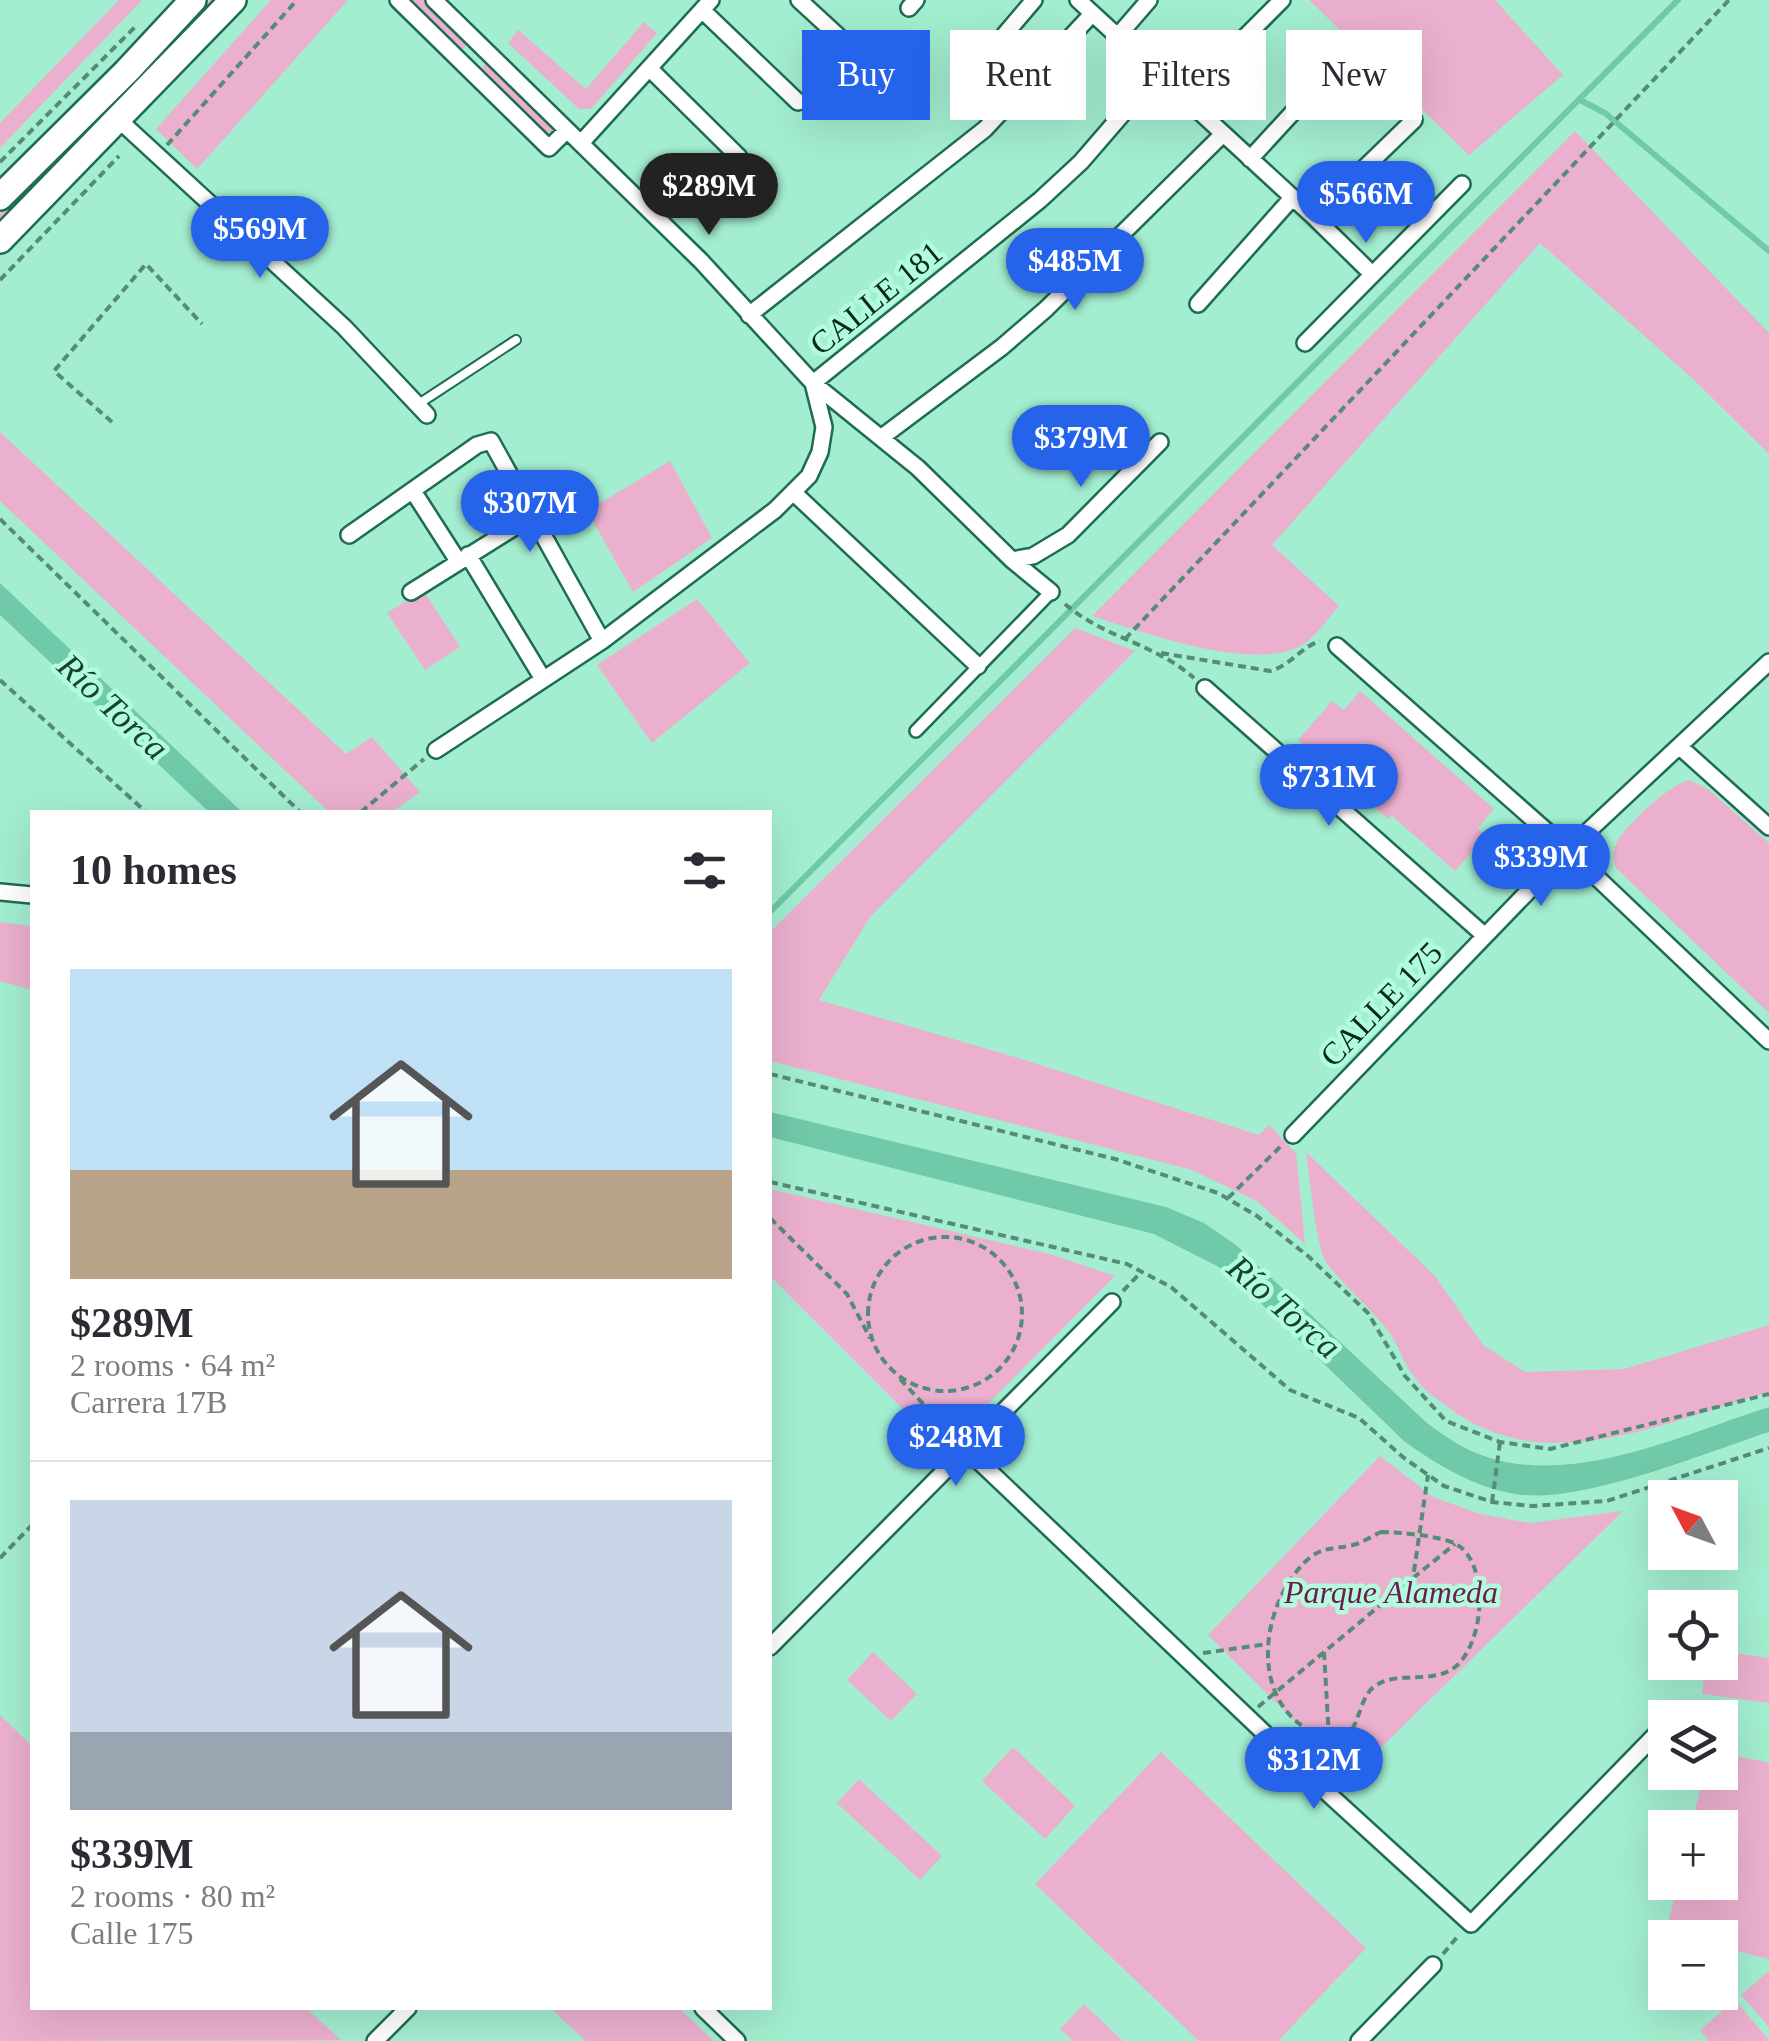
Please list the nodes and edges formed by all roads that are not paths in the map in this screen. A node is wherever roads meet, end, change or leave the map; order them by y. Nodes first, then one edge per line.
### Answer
1 (193, 0) edge
2 (234, 0) edge
3 (398, 0) edge
4 (434, 0) edge
5 (798, 0) edge
6 (1034, 0) edge
7 (1078, 0) edge
8 (1149, 0) edge
9 (1282, 0) edge
10 (706, 5) edge
11 (1092, 14) junction
12 (831, 30) edge
13 (1008, 30) edge
14 (1109, 30) edge
15 (1123, 30) edge
16 (1252, 30) edge
17 (482, 47) junction
18 (465, 65) junction
19 (649, 68) junction
20 (798, 102) dead end
21 (118, 120) junction
22 (1117, 120) edge
23 (1207, 120) edge
24 (1286, 120) edge
25 (1414, 120) dead end
26 (567, 130) junction
27 (1222, 134) junction
28 (581, 143) junction
29 (739, 156) dead end
30 (1250, 159) junction
31 (1462, 184) dead end
32 (0, 197) edge
33 (1292, 198) junction
34 (1314, 216) junction
35 (0, 240) edge
36 (1370, 273) junction
37 (1198, 304) dead end
38 (749, 315) junction
39 (516, 340) dead end
40 (1305, 343) dead end
41 (813, 383) junction
42 (422, 410) joint
43 (882, 437) junction
44 (1160, 442) dead end
45 (413, 491) junction
46 (793, 492) junction
47 (534, 515) junction
48 (349, 535) dead end
49 (463, 558) junction
50 (1012, 560) junction
51 (412, 592) dead end
52 (1057, 597) joint
53 (602, 641) junction
54 (1337, 646) road end
55 (1769, 662) edge
56 (978, 666) junction
57 (543, 679) junction
58 (1205, 688) road end
59 (916, 731) dead end
60 (1680, 748) junction
61 (436, 750) road end
62 (1769, 827) edge
63 (1568, 850) junction
64 (0, 892) edge
65 (30, 895) edge
66 (1484, 935) junction
67 (1769, 1041) edge
68 (1293, 1135) road end
69 (1112, 1302) road end
70 (965, 1448) junction
71 (772, 1645) edge
72 (1648, 1742) edge
73 (1433, 1965) road end
74 (406, 2010) edge
75 (705, 2010) edge
76 (375, 2041) edge
77 (737, 2041) edge
78 (1359, 2041) edge

1 - 32 main road
2 - 21 main road
3 - 18 street
4 - 17 street
5 - 12 street
6 - 13 street
7 - 11 street
8 - 15 street
9 - 16 street
10 - 19 street
10 - 20 street
11 - 14 street
11 - 38 street
17 - 18 street
17 - 26 street
18 - 26 street
19 - 28 street
19 - 29 street
21 - 35 main road
21 - 42 street
22 - 41 street, CALLE 181
23 - 27 street
24 - 30 street
25 - 34 street
26 - 28 street
27 - 30 street
27 - 43 street
28 - 38 street
30 - 33 street
31 - 36 street
33 - 34 street
33 - 37 street
34 - 36 street
36 - 40 street
38 - 41 street
39 - 42 lane
41 - 43 street
41 - 46 street, CALLE 181
43 - 50 street
44 - 50 street
45 - 47 street
45 - 48 street
45 - 49 street
46 - 53 street, CALLE 181
46 - 56 street
47 - 49 street
47 - 53 street
49 - 51 street
49 - 57 street
50 - 52 street
52 - 56 street
53 - 57 street, CALLE 181
54 - 63 street
55 - 60 street, CALLE 175
56 - 59 street
57 - 61 street, CALLE 181
58 - 66 street
60 - 62 street
60 - 63 street, CALLE 175
63 - 66 street, CALLE 175
63 - 67 street
64 - 65 street
66 - 68 street, CALLE 175
69 - 70 street
70 - 71 street
70 - 72 street
73 - 78 street
74 - 76 street
75 - 77 street

